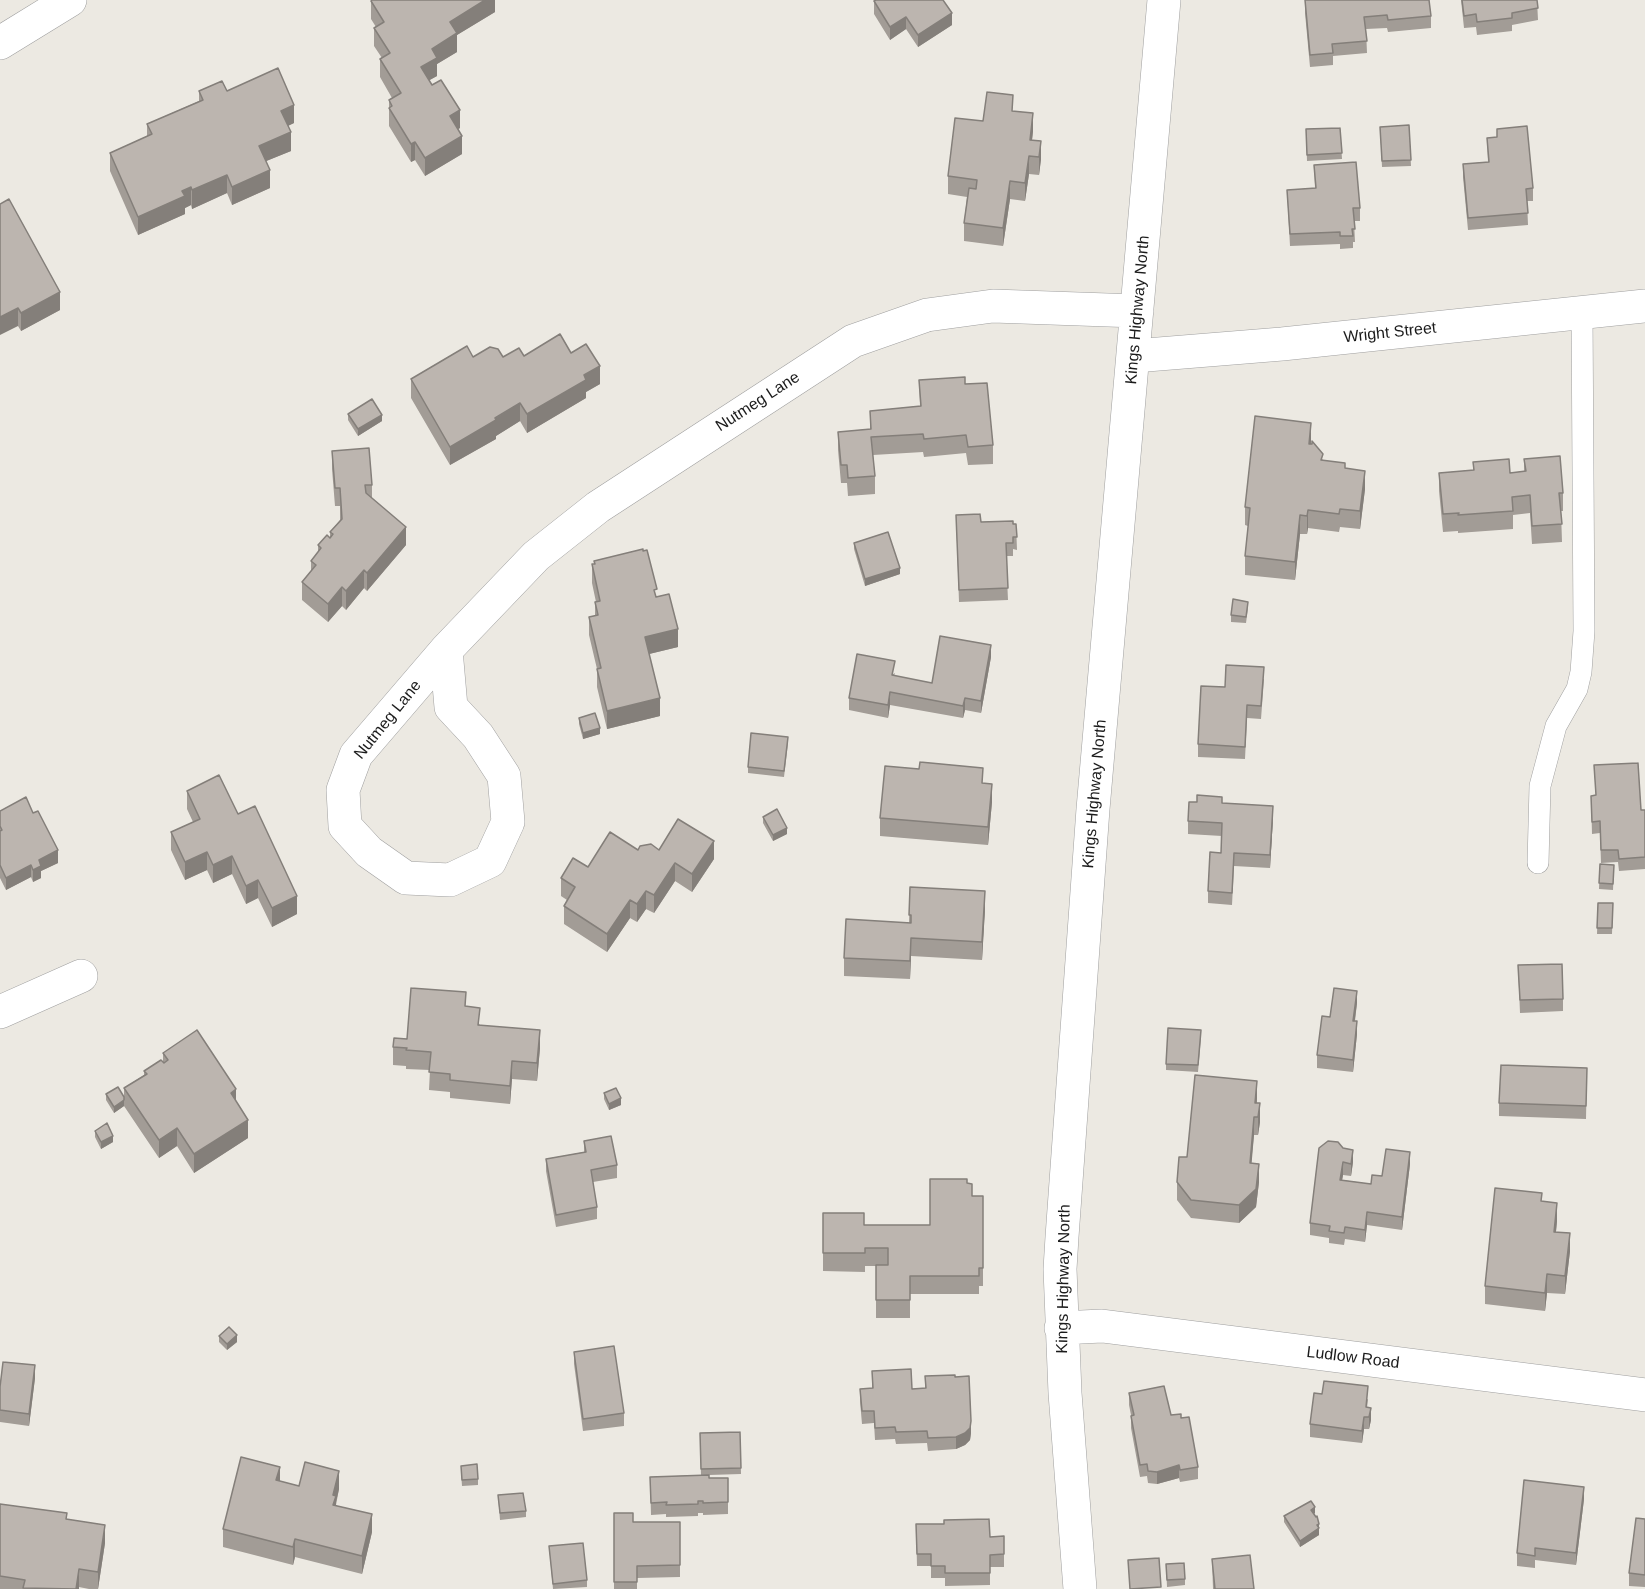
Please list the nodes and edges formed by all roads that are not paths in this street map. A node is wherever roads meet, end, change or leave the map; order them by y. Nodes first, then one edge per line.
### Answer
1 (70, 0) edge
2 (1164, 0) edge
3 (0, 43) edge
4 (1645, 306) edge
5 (1137, 311) junction
6 (1582, 312) junction
7 (1134, 356) junction
8 (446, 650) junction
9 (1538, 862) dead end
10 (81, 976) dead end
11 (0, 1012) edge
12 (1061, 1328) junction
13 (1645, 1395) edge
14 (1080, 1589) edge

1 - 3 street
2 - 5 street, Kings Highway North
4 - 6 street, Wright Street
5 - 7 street, Kings Highway North
5 - 8 street, Nutmeg Lane
6 - 7 street, Wright Street
6 - 9 lane
7 - 12 street, Kings Highway North
8 - 8 street, Nutmeg Lane
10 - 11 street
12 - 13 street, Ludlow Road
12 - 14 street, Kings Highway North

